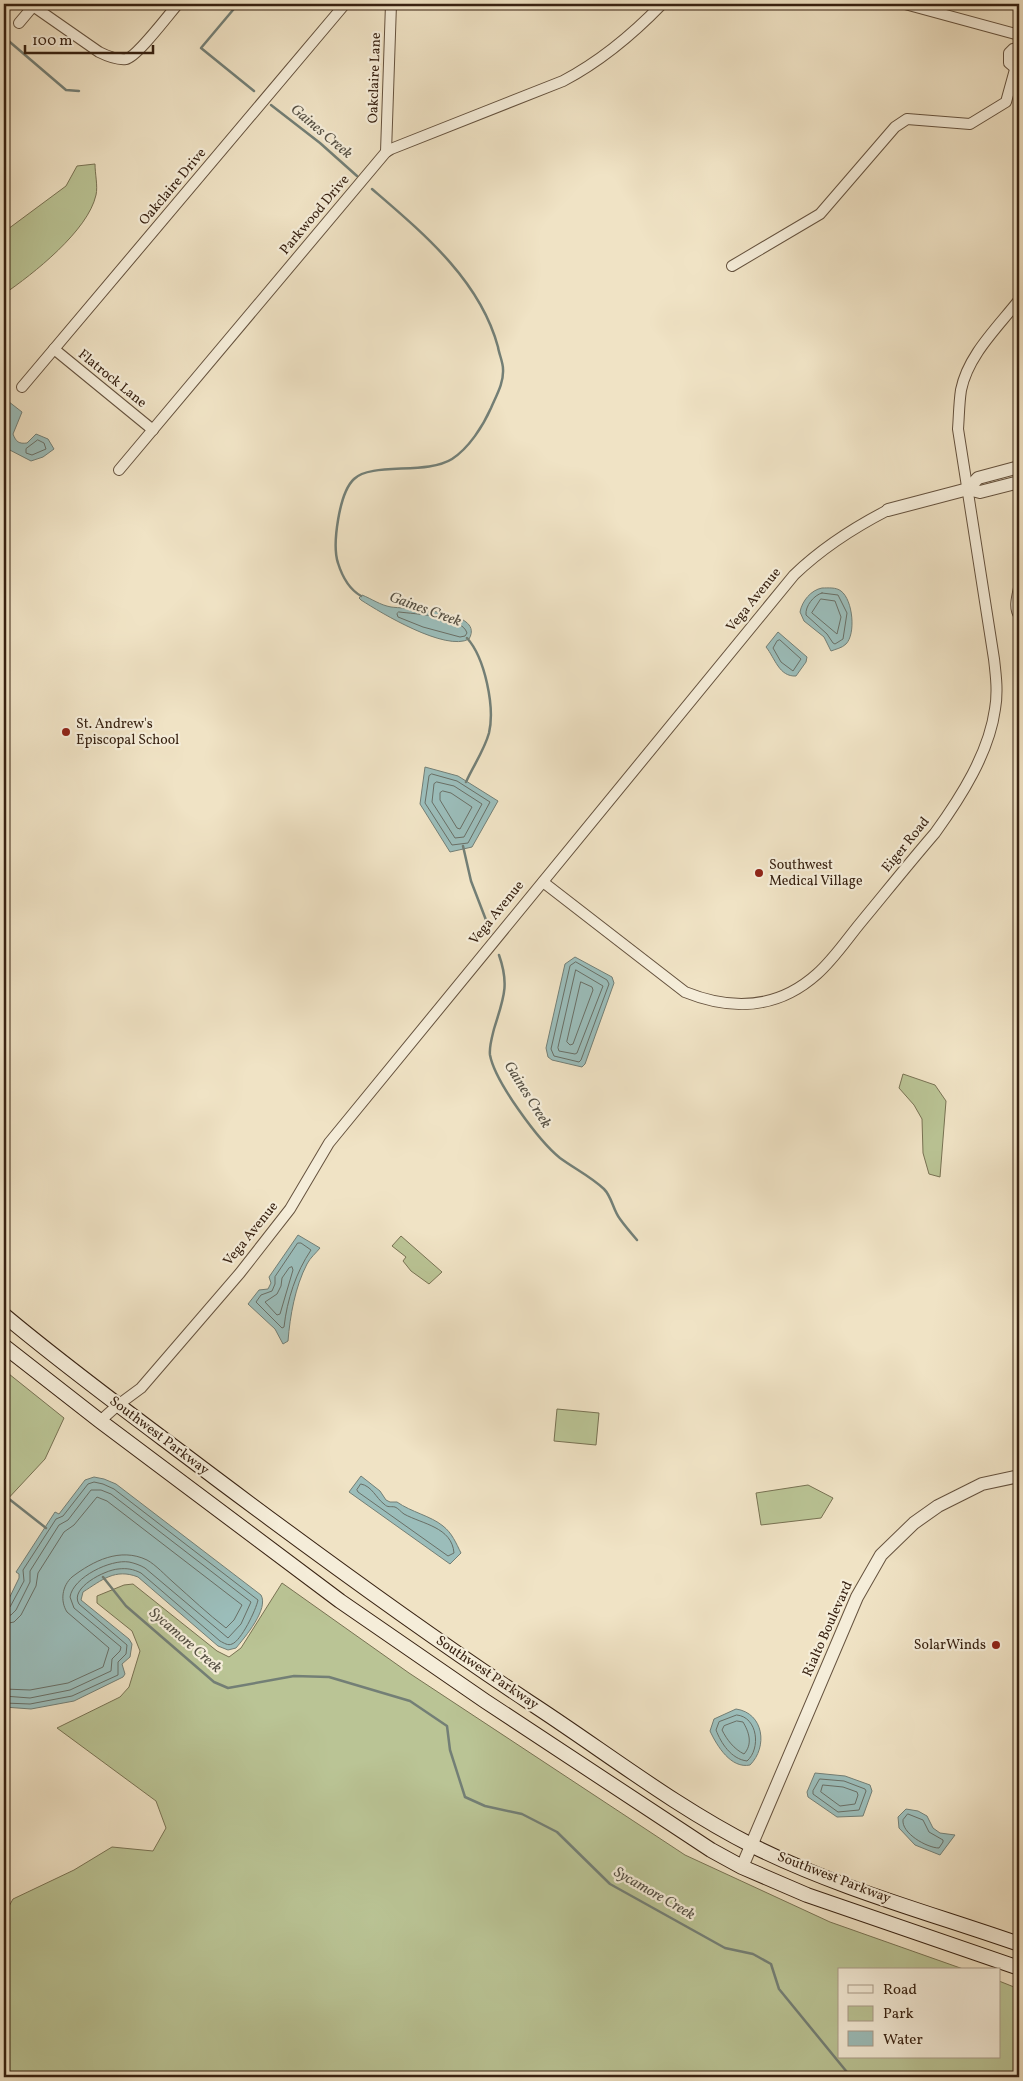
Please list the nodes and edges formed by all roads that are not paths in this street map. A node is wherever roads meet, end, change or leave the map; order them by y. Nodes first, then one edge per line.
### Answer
1 (178, 4) edge
2 (345, 4) edge
3 (391, 4) edge
4 (662, 4) edge
5 (906, 4) edge
6 (34, 5) edge
7 (19, 23) dead end
8 (1019, 35) edge
9 (1019, 48) edge
10 (1019, 55) edge
11 (1015, 68) junction
12 (386, 152) junction
13 (732, 266) dead end
14 (1019, 300) edge
15 (54, 349) junction
16 (22, 388) dead end
17 (153, 430) junction
18 (1019, 467) edge
19 (119, 470) dead end
20 (1019, 482) edge
21 (968, 489) junction
22 (888, 510) joint
23 (1019, 588) edge
24 (1019, 615) edge
25 (543, 882) junction
26 (4, 1315) edge
27 (4, 1346) edge
28 (118, 1405) junction
29 (100, 1421) junction
30 (1019, 1476) edge
31 (752, 1845) junction
32 (742, 1867) junction
33 (1019, 1944) edge
34 (1019, 1968) edge

1 - 6 street
2 - 15 street, Oakclaire Drive
3 - 12 street, Oakclaire Lane
4 - 12 street, Parkwood Drive
5 - 8 street
6 - 7 street
9 - 11 street
10 - 11 street
11 - 13 street
12 - 17 street, Parkwood Drive
14 - 21 street, Eiger Road
15 - 16 street, Oakclaire Drive
15 - 17 street, Flatrock Lane
17 - 19 street, Parkwood Drive
18 - 21 street, Vega Avenue
20 - 21 street, Vega Avenue
21 - 22 street, Vega Avenue
21 - 25 street, Eiger Road
22 - 25 street, Vega Avenue
23 - 24 street
25 - 28 street, Vega Avenue
26 - 28 main road, Southwest Parkway
27 - 29 main road, Southwest Parkway
28 - 29 street, Vega Avenue
28 - 31 main road, Southwest Parkway
29 - 32 main road, Southwest Parkway
30 - 31 street, Rialto Boulevard
31 - 32 street, Rialto Boulevard
31 - 33 main road, Southwest Parkway
32 - 34 main road, Southwest Parkway

